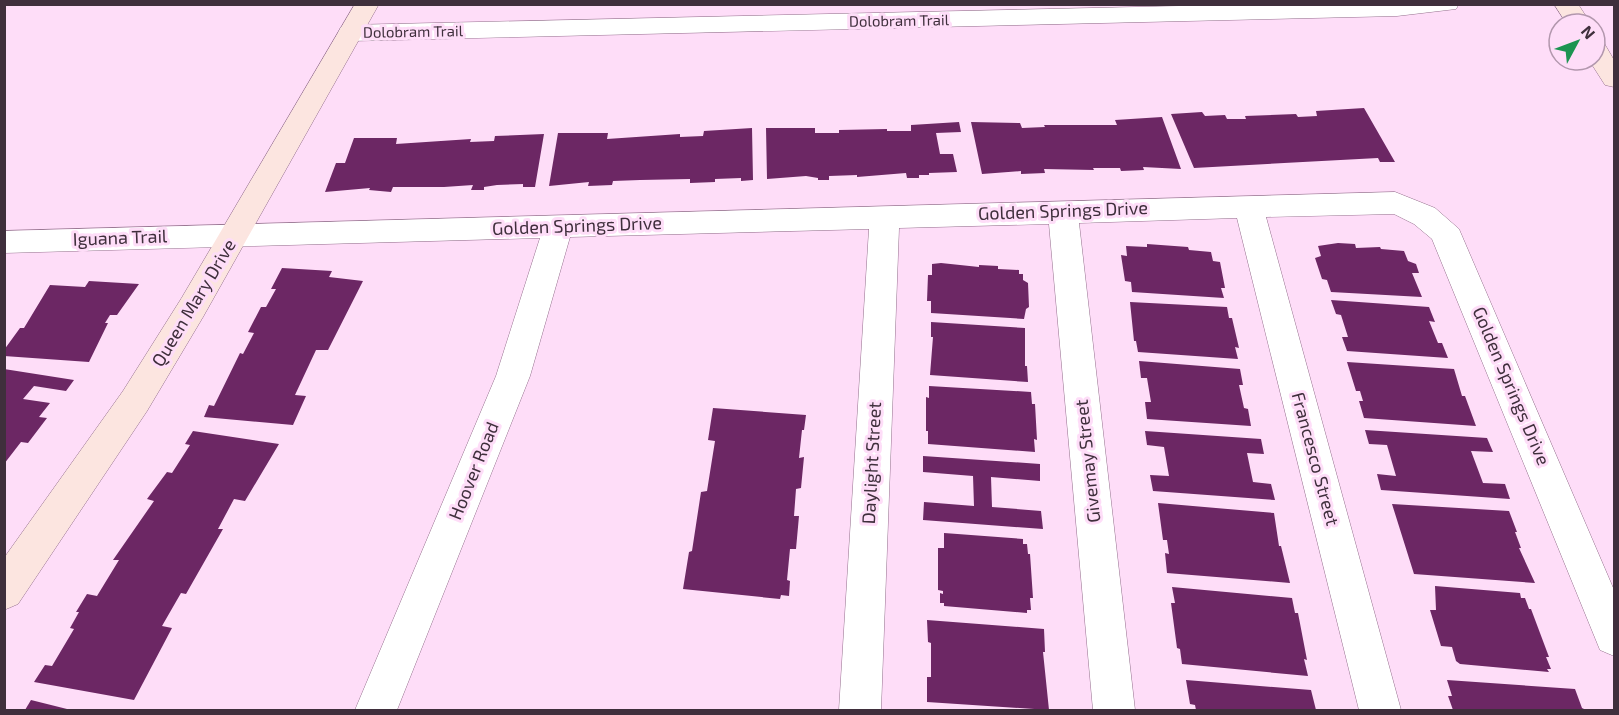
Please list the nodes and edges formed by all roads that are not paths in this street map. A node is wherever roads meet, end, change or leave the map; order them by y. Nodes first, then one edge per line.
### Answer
1 (367, 4) edge
2 (1447, 4) edge
3 (628, 16) edge
4 (350, 33) junction
5 (1249, 207) junction
6 (1063, 212) junction
7 (885, 216) junction
8 (558, 227) junction
9 (235, 234) junction
10 (4, 242) edge
11 (4, 591) edge
12 (1614, 636) edge
13 (376, 711) edge
14 (860, 711) edge
15 (1114, 711) edge
16 (1380, 711) edge

1 - 4 street, Queen Mary Drive
2 - 3 street, Dolobram Trail
3 - 4 street, Dolobram Trail
4 - 9 street, Queen Mary Drive
5 - 6 street, Golden Springs Drive
5 - 12 street, Golden Springs Drive
5 - 16 street, Francesco Street
6 - 7 street, Golden Springs Drive
6 - 15 street, Givemay Street
7 - 8 street, Golden Springs Drive
7 - 14 street, Daylight Street
8 - 9 street, Golden Springs Drive
8 - 13 street, Hoover Road
9 - 10 street, Iguana Trail
9 - 11 street, Queen Mary Drive

